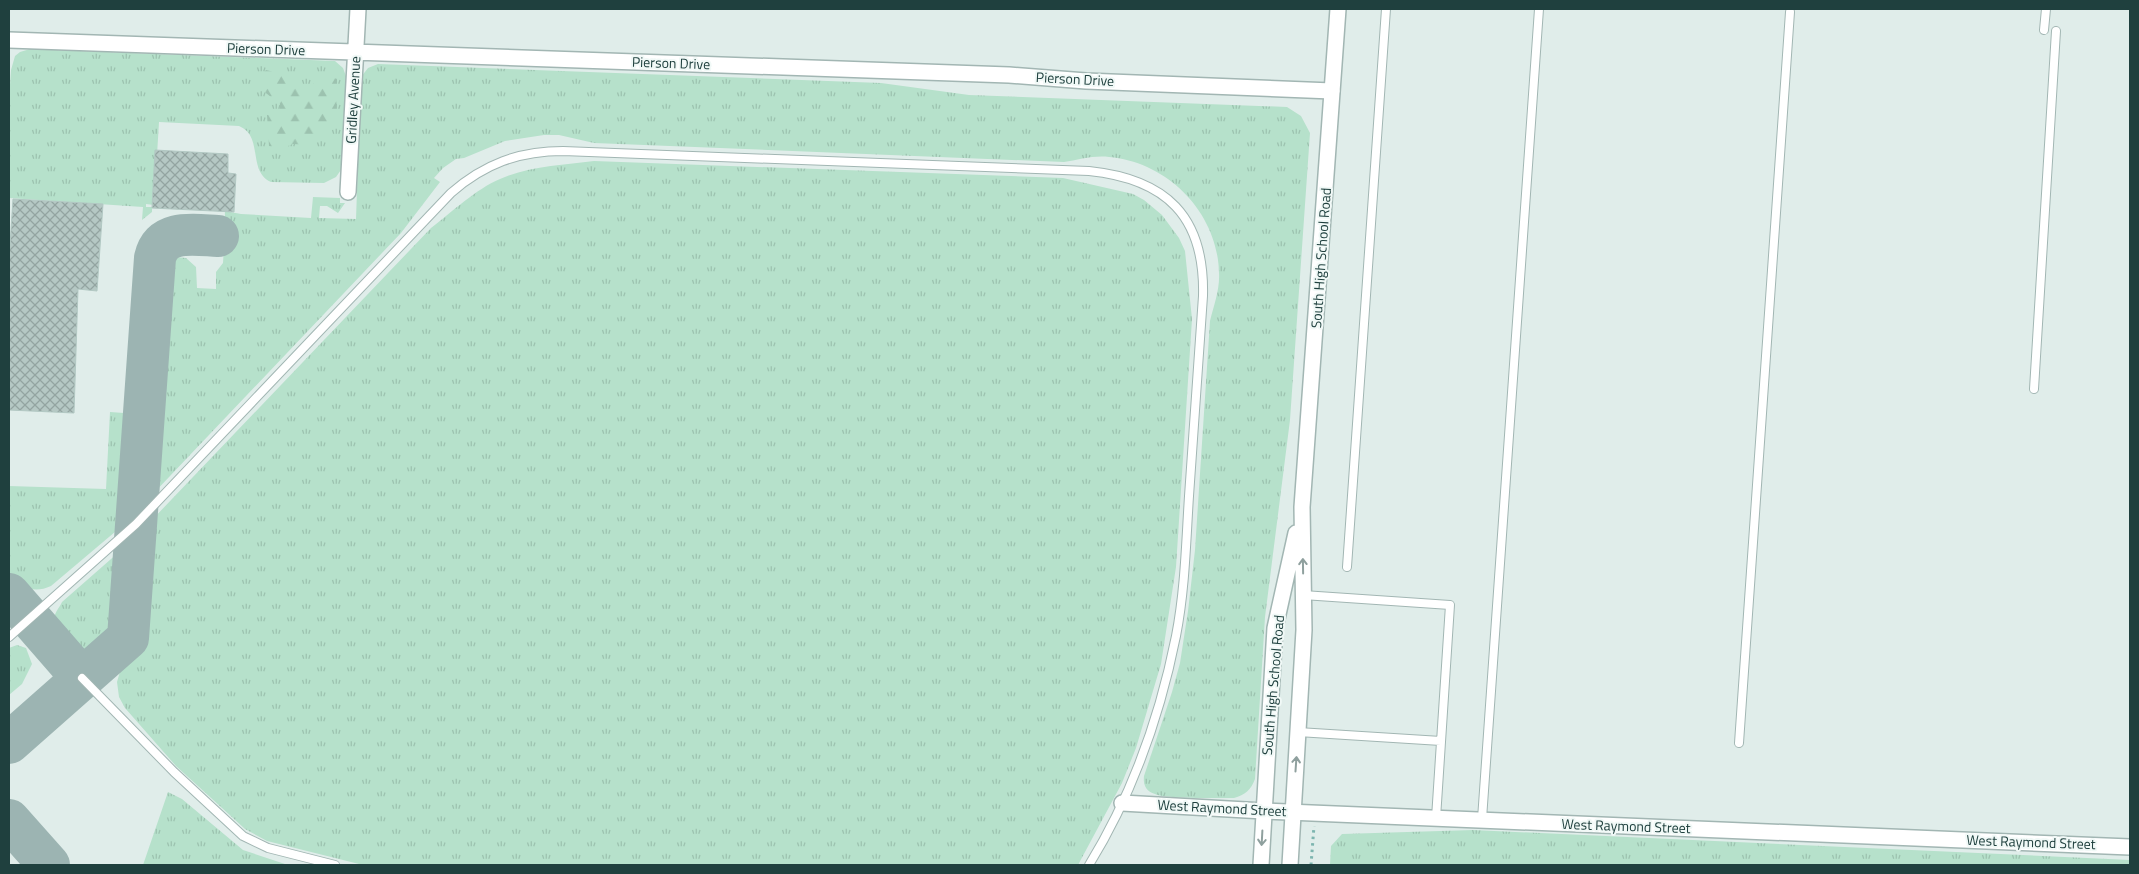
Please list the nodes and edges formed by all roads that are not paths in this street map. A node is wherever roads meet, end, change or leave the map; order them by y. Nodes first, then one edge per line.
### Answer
1 (358, 9) edge
2 (1338, 9) edge
3 (1386, 9) edge
4 (1539, 9) edge
5 (2046, 9) edge
6 (1790, 12) dead end
7 (2044, 30) dead end
8 (2056, 31) dead end
9 (9, 40) edge
10 (356, 52) junction
11 (1332, 90) junction
12 (348, 192) dead end
13 (2034, 389) dead end
14 (1302, 507) junction
15 (1347, 567) dead end
16 (1303, 595) junction
17 (9, 637) edge
18 (82, 678) dead end
19 (1298, 732) junction
20 (1441, 741) junction
21 (1739, 743) dead end
22 (1122, 803) junction
23 (1264, 811) junction
24 (1293, 812) junction
25 (1436, 818) junction
26 (1482, 819) junction
27 (2130, 847) edge
28 (335, 865) edge
29 (1089, 865) edge
30 (1261, 865) edge
31 (1290, 865) edge

1 - 10 street, Gridley Avenue
2 - 11 street, South High School Road
3 - 15 lane
4 - 26 lane
5 - 7 lane
6 - 21 lane
8 - 13 lane
9 - 10 street, Pierson Drive
10 - 11 street, Pierson Drive
10 - 12 street, Gridley Avenue
11 - 14 street, South High School Road
16 -> 14 street, South High School Road
14 - 23 street, South High School Road
16 - 19 street, South High School Road
16 - 20 lane
17 - 22 lane
18 - 28 lane
19 - 20 lane
24 -> 19 street, South High School Road
20 - 25 lane
22 - 23 street, West Raymond Street
22 - 29 lane
23 - 24 street, West Raymond Street
23 -> 30 street, South High School Road
24 - 25 street, West Raymond Street
24 - 31 street, South High School Road
25 - 26 street, West Raymond Street
26 - 27 street, West Raymond Street

